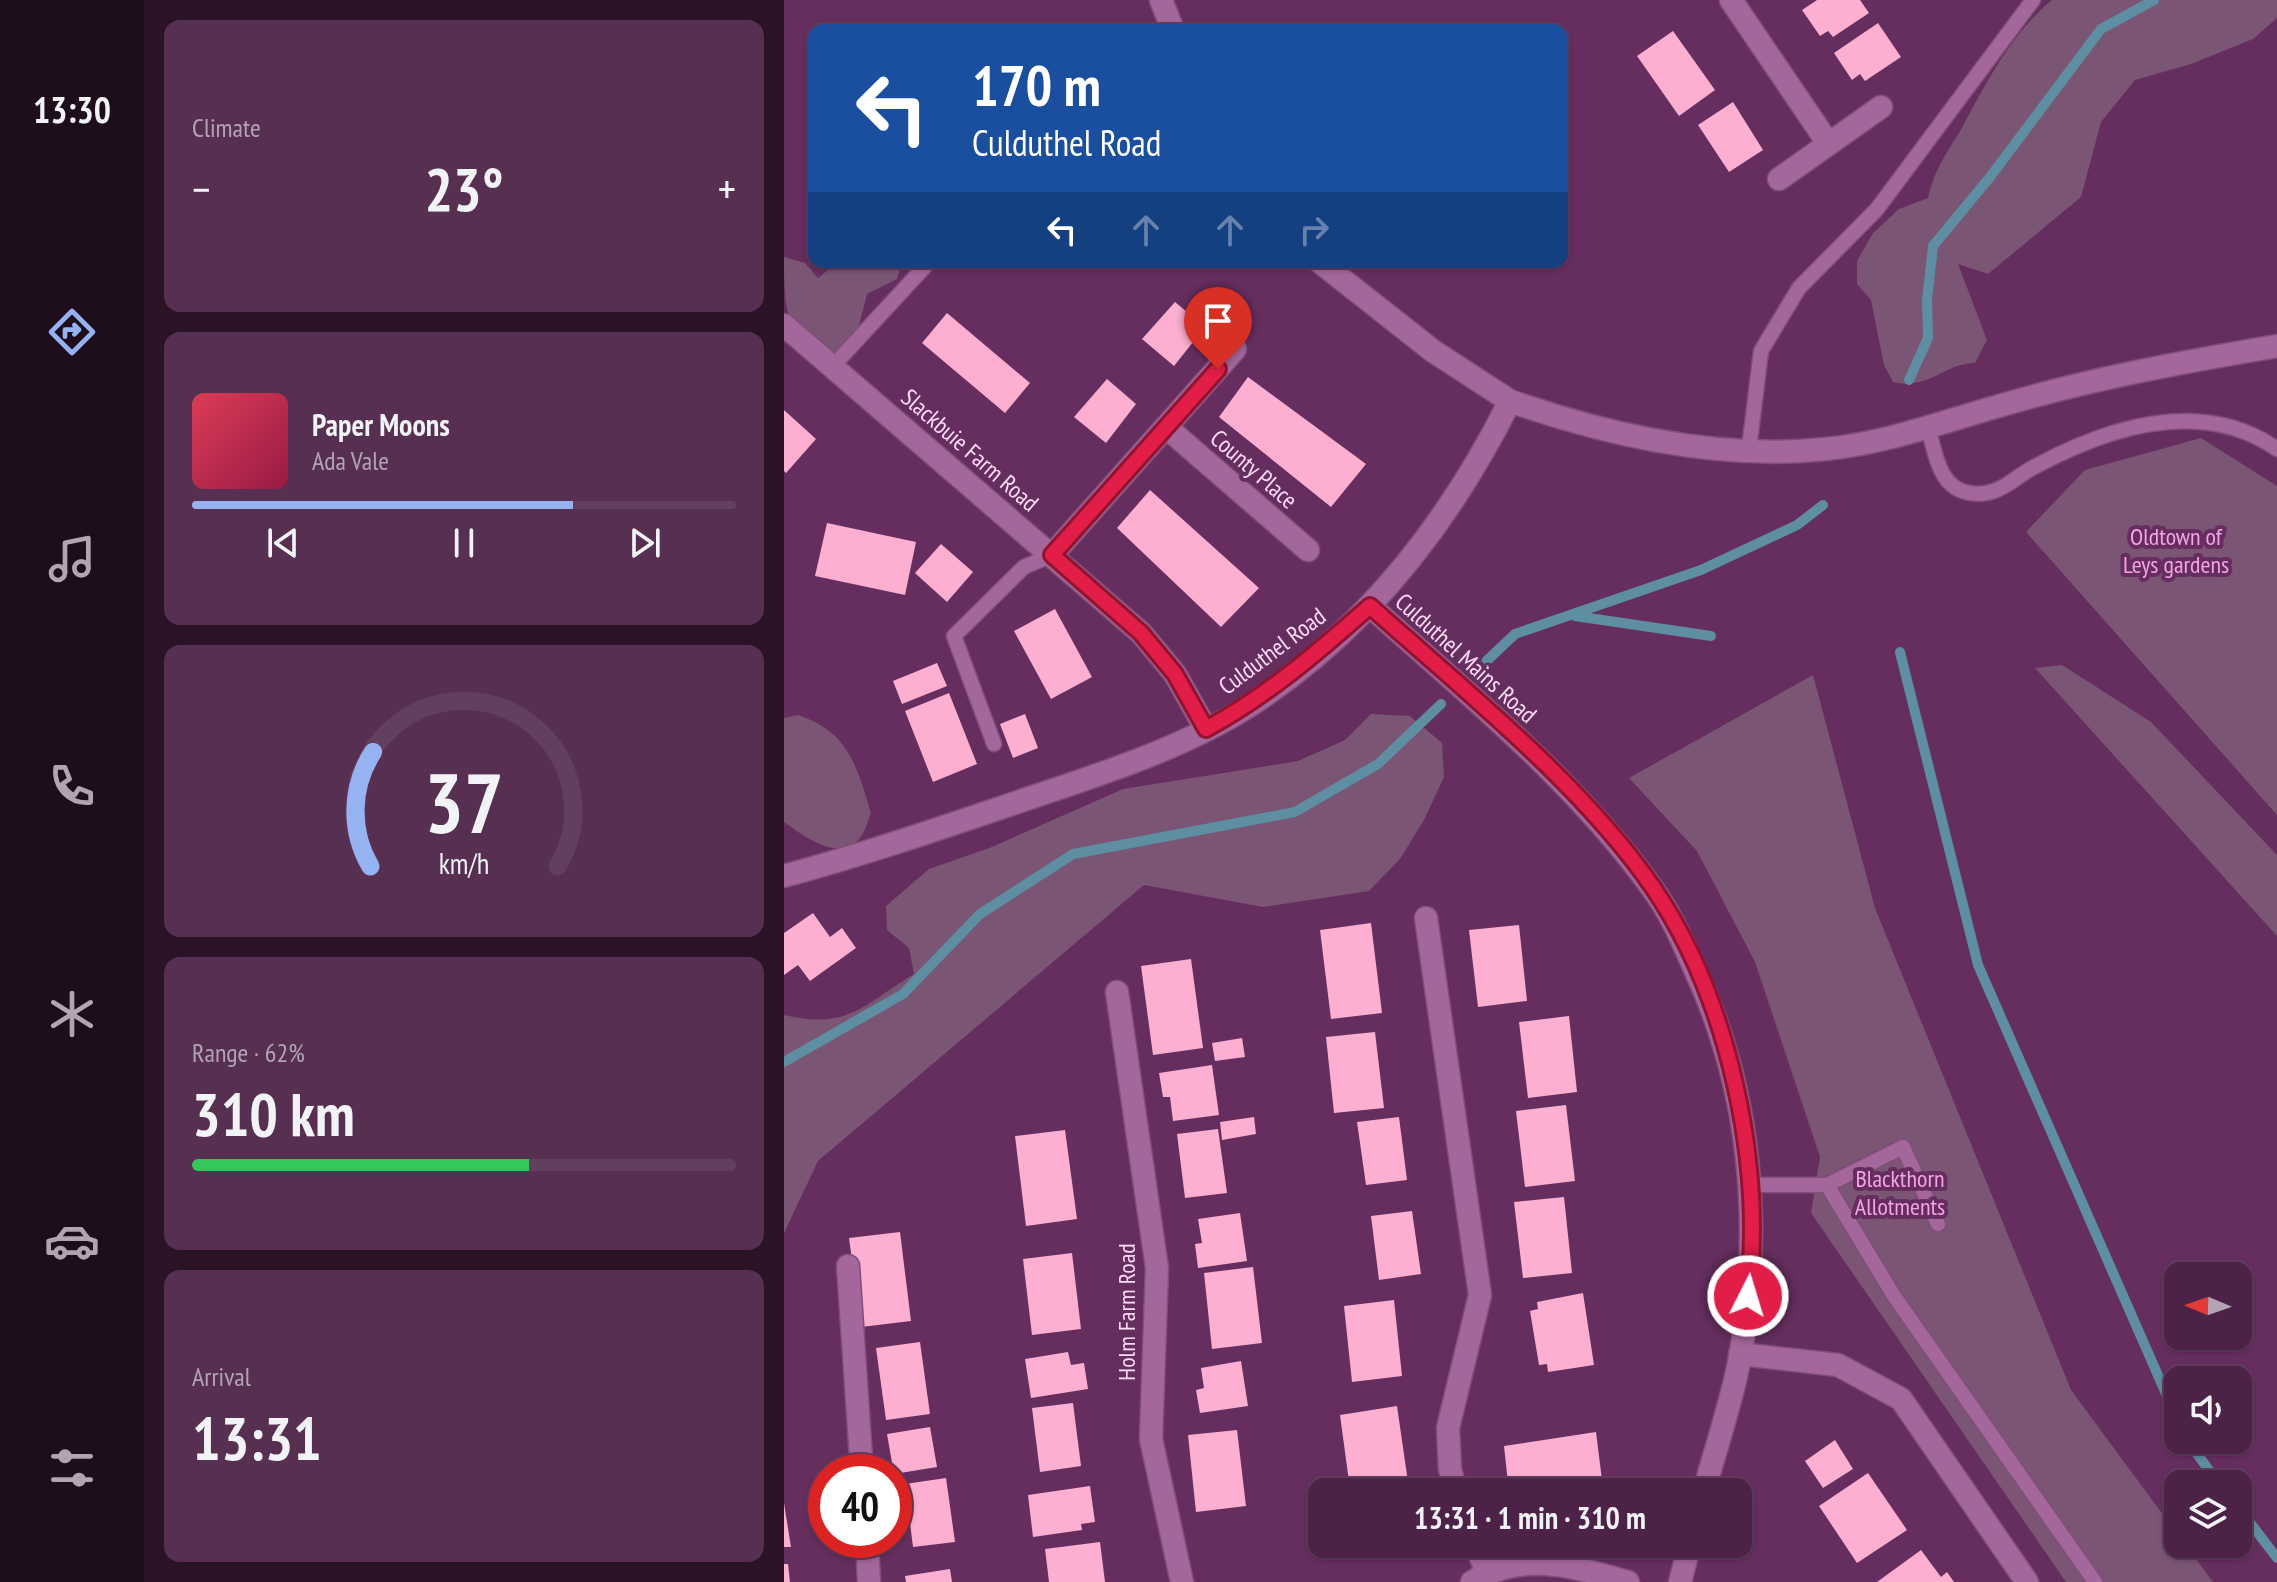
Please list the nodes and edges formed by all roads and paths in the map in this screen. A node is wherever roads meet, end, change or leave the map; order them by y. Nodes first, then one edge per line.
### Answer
1 (1161, 0) edge
2 (1731, 0) edge
3 (2033, 0) edge
4 (1171, 24) edge
5 (1881, 107) dead end
6 (1828, 143) junction
7 (1779, 179) dead end
8 (923, 268) edge
9 (1328, 268) edge
10 (784, 325) edge
11 (2277, 346) edge
12 (1235, 349) dead end
13 (833, 366) junction
14 (1510, 401) junction
15 (1166, 427) junction
16 (1928, 429) junction
17 (1749, 449) junction
18 (2277, 449) edge
19 (1308, 550) dead end
20 (1052, 555) junction
21 (1370, 606) junction
22 (1206, 729) junction
23 (994, 744) dead end
24 (784, 876) edge
25 (1426, 918) dead end
26 (1117, 992) dead end
27 (1751, 1185) junction
28 (1827, 1185) junction
29 (1938, 1224) dead end
30 (848, 1266) dead end
31 (1740, 1354) junction
32 (861, 1454) edge
33 (1452, 1478) edge
34 (1708, 1478) edge
35 (868, 1558) edge
36 (1686, 1558) edge
37 (1480, 1577) edge
38 (869, 1582) edge
39 (1182, 1582) edge
40 (1628, 1582) edge
41 (1680, 1582) edge
42 (2027, 1582) edge
43 (2095, 1582) edge

1 - 4 street
2 - 6 street
3 - 17 lane
5 - 6 street
6 - 7 street
8 - 13 lane
9 - 14 street
10 - 13 street, Slackbuie Farm Road
11 - 16 street
12 - 15 street
13 - 20 street, Slackbuie Farm Road
14 - 17 street
14 - 21 street, Culduthel Road
15 - 19 street, County Place
15 - 20 street
16 - 17 street
16 - 18 lane
20 - 22 street, Slackbuie Farm Road
20 - 23 lane
21 - 22 street, Culduthel Road
21 - 27 street, Culduthel Mains Road
22 - 24 street, Culduthel Road
25 - 33 street
26 - 39 street, Holm Farm Road
27 - 28 lane
27 - 31 street, Culduthel Mains Road
28 - 29 lane
28 - 43 lane
30 - 32 street
31 - 34 street, Culduthel Mains Road
31 - 42 street
35 - 38 street
36 - 41 street
37 - 40 street

